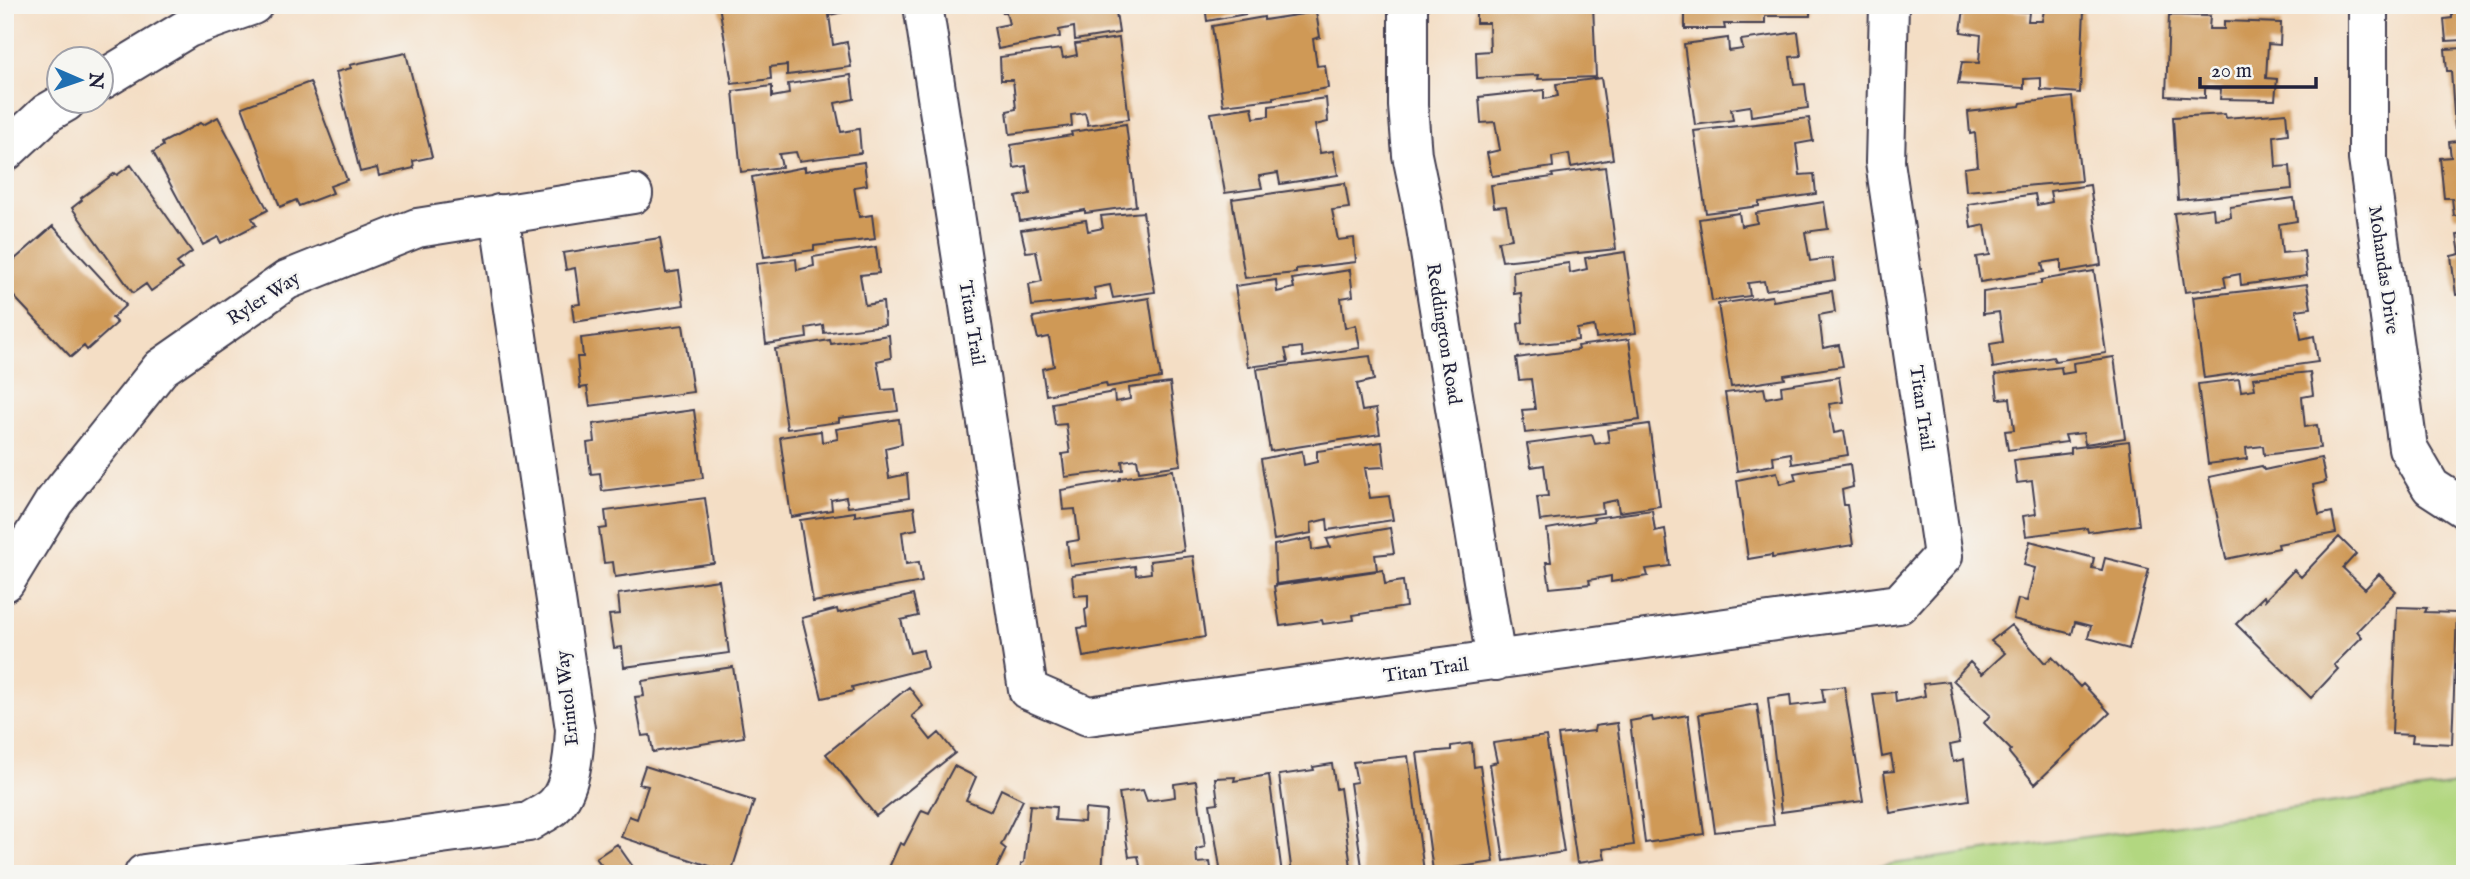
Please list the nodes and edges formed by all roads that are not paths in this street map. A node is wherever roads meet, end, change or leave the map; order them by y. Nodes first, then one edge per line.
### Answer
1 (253, 5) edge
2 (923, 5) edge
3 (1408, 5) edge
4 (1889, 5) edge
5 (2368, 5) edge
6 (116, 72) edge
7 (46, 114) edge
8 (5, 152) edge
9 (633, 194) dead end
10 (499, 214) junction
11 (2465, 509) edge
12 (5, 582) edge
13 (1496, 661) junction
14 (144, 874) edge

1 - 6 street
2 - 13 street, Titan Trail
3 - 13 street, Reddington Road
4 - 13 street, Titan Trail
5 - 11 street, Mohandas Drive
7 - 8 street
9 - 10 street, Ryler Way
10 - 12 street, Ryler Way
10 - 14 street, Erintol Way

